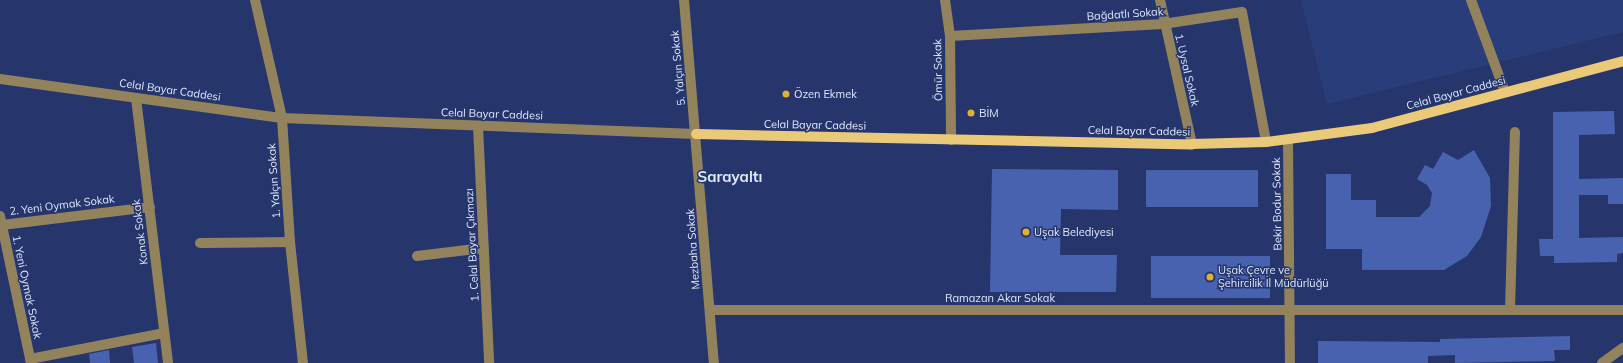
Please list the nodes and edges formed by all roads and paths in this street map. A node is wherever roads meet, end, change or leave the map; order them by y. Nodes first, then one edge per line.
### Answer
1 (255, 0) edge
2 (684, 0) edge
3 (945, 0) edge
4 (1160, 0) edge
5 (1471, 0) edge
6 (1163, 24) junction
7 (950, 36) junction
8 (1623, 61) edge
9 (0, 79) edge
10 (1505, 92) junction
11 (136, 98) junction
12 (282, 118) junction
13 (478, 126) junction
14 (1515, 132) dead end
15 (696, 134) junction
16 (951, 140) junction
17 (1288, 140) junction
18 (1266, 142) junction
19 (1192, 144) junction
20 (150, 207) junction
21 (1, 220) edge
22 (290, 242) junction
23 (200, 243) dead end
24 (484, 248) junction
25 (417, 256) dead end
26 (710, 310) junction
27 (1290, 310) junction
28 (1510, 310) junction
29 (1623, 310) edge
30 (164, 333) junction
31 (1623, 348) edge
32 (31, 361) edge
33 (168, 363) edge
34 (303, 363) edge
35 (489, 363) edge
36 (714, 363) edge
37 (1290, 363) edge
38 (1602, 363) edge

1 - 12 street, 1. Yalçın Sokak
2 - 15 street, 5. Yalçın Sokak
3 - 7 street, Ömür Sokak
4 - 6 street, 1. Uysal Sokak
5 - 10 street
6 - 7 street, Bağdatlı Sokak
6 - 18 street, Bağdatlı Sokak
6 - 19 street, 1. Uysal Sokak
7 - 16 street, Ömür Sokak
8 - 10 main road, Celal Bayar Caddesi
9 - 11 street, Celal Bayar Caddesi
10 - 17 main road, Celal Bayar Caddesi
11 - 12 street, Celal Bayar Caddesi
11 - 20 street, Konak Sokak
12 - 13 street, Celal Bayar Caddesi
12 - 22 street, 1. Yalçın Sokak
13 - 15 street, Celal Bayar Caddesi
13 - 24 street, 1. Celal Bayar Çıkmazı
14 - 28 street
15 - 16 main road, Celal Bayar Caddesi
15 - 26 street, Mezbaha Sokak
16 - 19 main road, Celal Bayar Caddesi
17 - 18 main road, Celal Bayar Caddesi
17 - 27 street, Bekir Bodur Sokak
18 - 19 main road, Celal Bayar Caddesi
20 - 21 street, 2. Yeni Oymak Sokak
20 - 30 street, Konak Sokak
21 - 32 street, 1. Yeni Oymak Sokak
22 - 23 street
22 - 34 street, 1. Yalçın Sokak
24 - 25 street
24 - 35 street, 1. Celal Bayar Çıkmazı
26 - 27 street, Ramazan Akar Sokak
26 - 36 street, Mezbaha Sokak
27 - 28 street, Ramazan Akar Sokak
27 - 37 street, Bekir Bodur Sokak
28 - 29 street, Ramazan Akar Sokak
30 - 32 street
30 - 33 street, Konak Sokak
31 - 38 street

